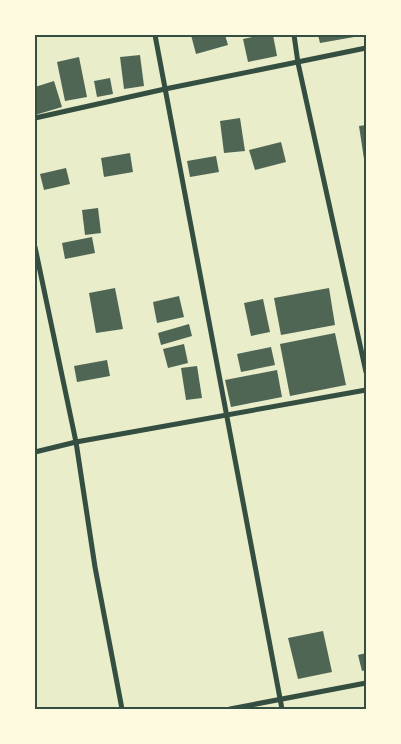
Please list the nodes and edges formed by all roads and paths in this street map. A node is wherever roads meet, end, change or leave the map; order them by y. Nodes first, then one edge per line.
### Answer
1 (155, 35) edge
2 (294, 35) edge
3 (366, 48) edge
4 (298, 63) junction
5 (165, 89) junction
6 (35, 118) edge
7 (35, 247) edge
8 (366, 372) edge
9 (366, 390) edge
10 (226, 415) junction
11 (76, 442) junction
12 (35, 452) edge
13 (366, 683) edge
14 (280, 699) junction
15 (122, 709) edge
16 (230, 709) edge
17 (282, 709) edge

1 - 5 street
2 - 4 street
3 - 4 street
4 - 5 street
4 - 8 street
5 - 6 street
5 - 10 street
7 - 11 street
9 - 10 street
10 - 11 street
10 - 14 street
11 - 12 street
11 - 15 street
13 - 14 street
14 - 16 street
14 - 17 street

